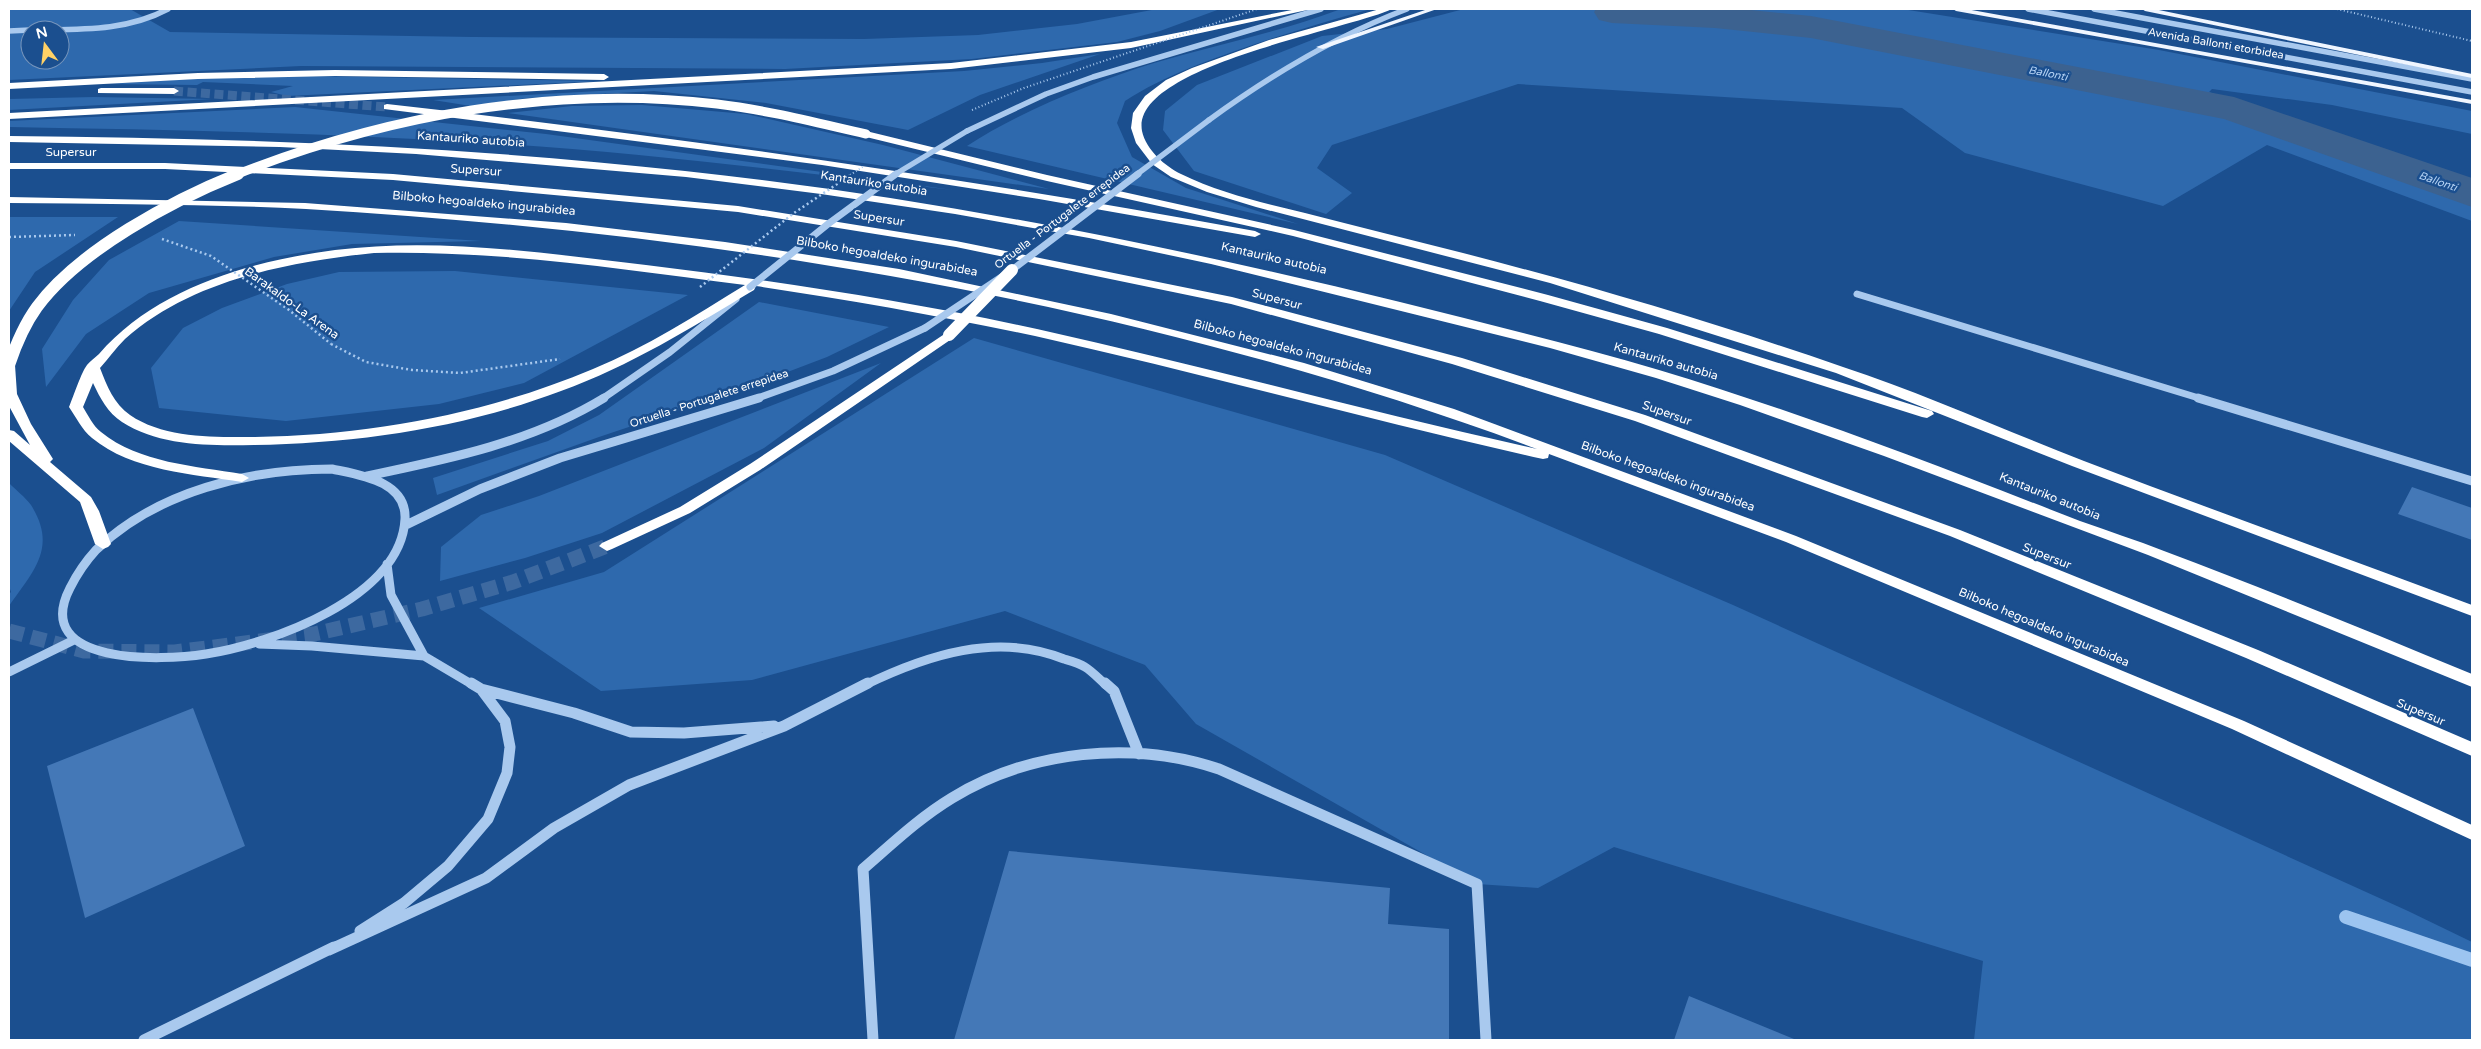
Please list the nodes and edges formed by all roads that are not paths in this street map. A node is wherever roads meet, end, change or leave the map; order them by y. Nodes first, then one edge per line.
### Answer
1 (168, 9) edge
2 (1308, 9) edge
3 (1321, 9) edge
4 (1388, 9) edge
5 (1407, 9) edge
6 (1434, 9) edge
7 (1945, 9) edge
8 (1956, 9) edge
9 (2028, 9) edge
10 (2094, 9) edge
11 (2145, 9) edge
12 (1981, 13) junction
13 (70, 28) edge
14 (1320, 47) junction
15 (760, 77) junction
16 (2472, 77) edge
17 (9, 86) edge
18 (174, 91) tunnel mouth
19 (9, 92) edge
20 (2472, 92) edge
21 (2472, 102) edge
22 (387, 107) tunnel mouth
23 (9, 116) edge
24 (9, 139) edge
25 (9, 166) edge
26 (9, 200) edge
27 (1012, 270) junction
28 (1440, 271) junction
29 (750, 287) joint
30 (1857, 294) dead end
31 (735, 298) junction
32 (9, 365) edge
33 (93, 366) junction
34 (9, 434) edge
35 (2078, 463) junction
36 (1600, 468) junction
37 (53, 470) junction
38 (367, 476) junction
39 (242, 478) junction
40 (2472, 482) edge
41 (406, 525) junction
42 (104, 544) junction
43 (606, 546) tunnel mouth
44 (387, 564) junction
45 (2472, 611) edge
46 (74, 640) junction
47 (254, 644) junction
48 (424, 656) junction
49 (9, 672) edge
50 (2472, 681) edge
51 (481, 688) junction
52 (784, 726) junction
53 (2472, 749) edge
54 (1139, 754) junction
55 (2472, 833) edge
56 (329, 950) junction
57 (144, 1040) edge
58 (872, 1040) edge
59 (1486, 1040) edge

1 - 13 street
2 - 15 highway
3 - 29 street, bridge
4 - 35 highway
5 - 14 street, Ortuella - Portugalete errepidea
6 - 14 main road
7 - 12 main road
8 - 12 main road, Avenida Ballonti etorbidea
9 - 20 street, Avenida Ballonti etorbidea
10 - 16 street, Avenida Ballonti etorbidea
11 - 16 main road, Avenida Ballonti etorbidea
12 - 21 main road, Avenida Ballonti etorbidea
14 - 27 street, Ortuella - Portugalete errepidea, bridge
15 - 17 highway
15 - 23 highway
18 - 19 highway
22 - 28 highway
24 - 50 highway, Kantauriko autobia
25 - 53 highway, Supersur
26 - 36 highway, Bilboko hegoaldeko ingurabidea
27 - 41 street, Ortuella - Portugalete errepidea, bridge
27 - 43 highway, bridge
28 - 32 highway, bridge
28 - 35 highway
29 - 31 highway
30 - 40 street
31 - 33 highway
31 - 38 street
32 - 37 highway
33 - 36 highway
33 - 39 highway
34 - 37 highway
35 - 45 highway
36 - 55 highway, Bilboko hegoaldeko ingurabidea
37 - 42 highway
38 - 39 street
38 - 41 street
39 - 42 street
41 - 44 street
42 - 46 street
44 - 47 street
44 - 48 street
46 - 47 street
46 - 49 street
47 - 48 street
48 - 51 street
51 - 52 street
51 - 56 street
52 - 54 street
52 - 56 street
54 - 58 street
54 - 59 street
56 - 57 street

